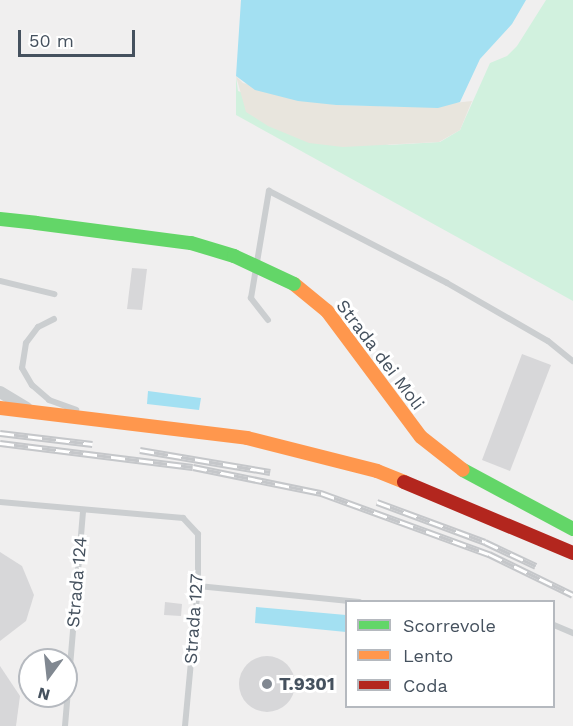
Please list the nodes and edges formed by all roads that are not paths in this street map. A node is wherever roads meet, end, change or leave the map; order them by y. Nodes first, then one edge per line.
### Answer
1 (0, 219) edge
2 (0, 282) edge
3 (54, 294) dead end
4 (54, 319) dead end
5 (268, 320) dead end
6 (573, 361) edge
7 (0, 392) edge
8 (0, 408) edge
9 (33, 411) junction
10 (95, 417) junction
11 (0, 502) edge
12 (83, 511) junction
13 (573, 529) edge
14 (573, 553) edge
15 (198, 586) junction
16 (345, 601) edge
17 (555, 625) edge
18 (573, 633) edge
19 (65, 726) edge
20 (185, 726) edge

1 - 13 street, Strada dei Moli, bridge
2 - 3 lane
4 - 10 lane
5 - 6 lane
7 - 9 street
8 - 9 street
9 - 10 street
10 - 14 street
11 - 12 lane
12 - 15 lane, Strada 127
12 - 19 lane, Strada 124
15 - 16 lane
15 - 20 lane, Strada 127
17 - 18 lane

